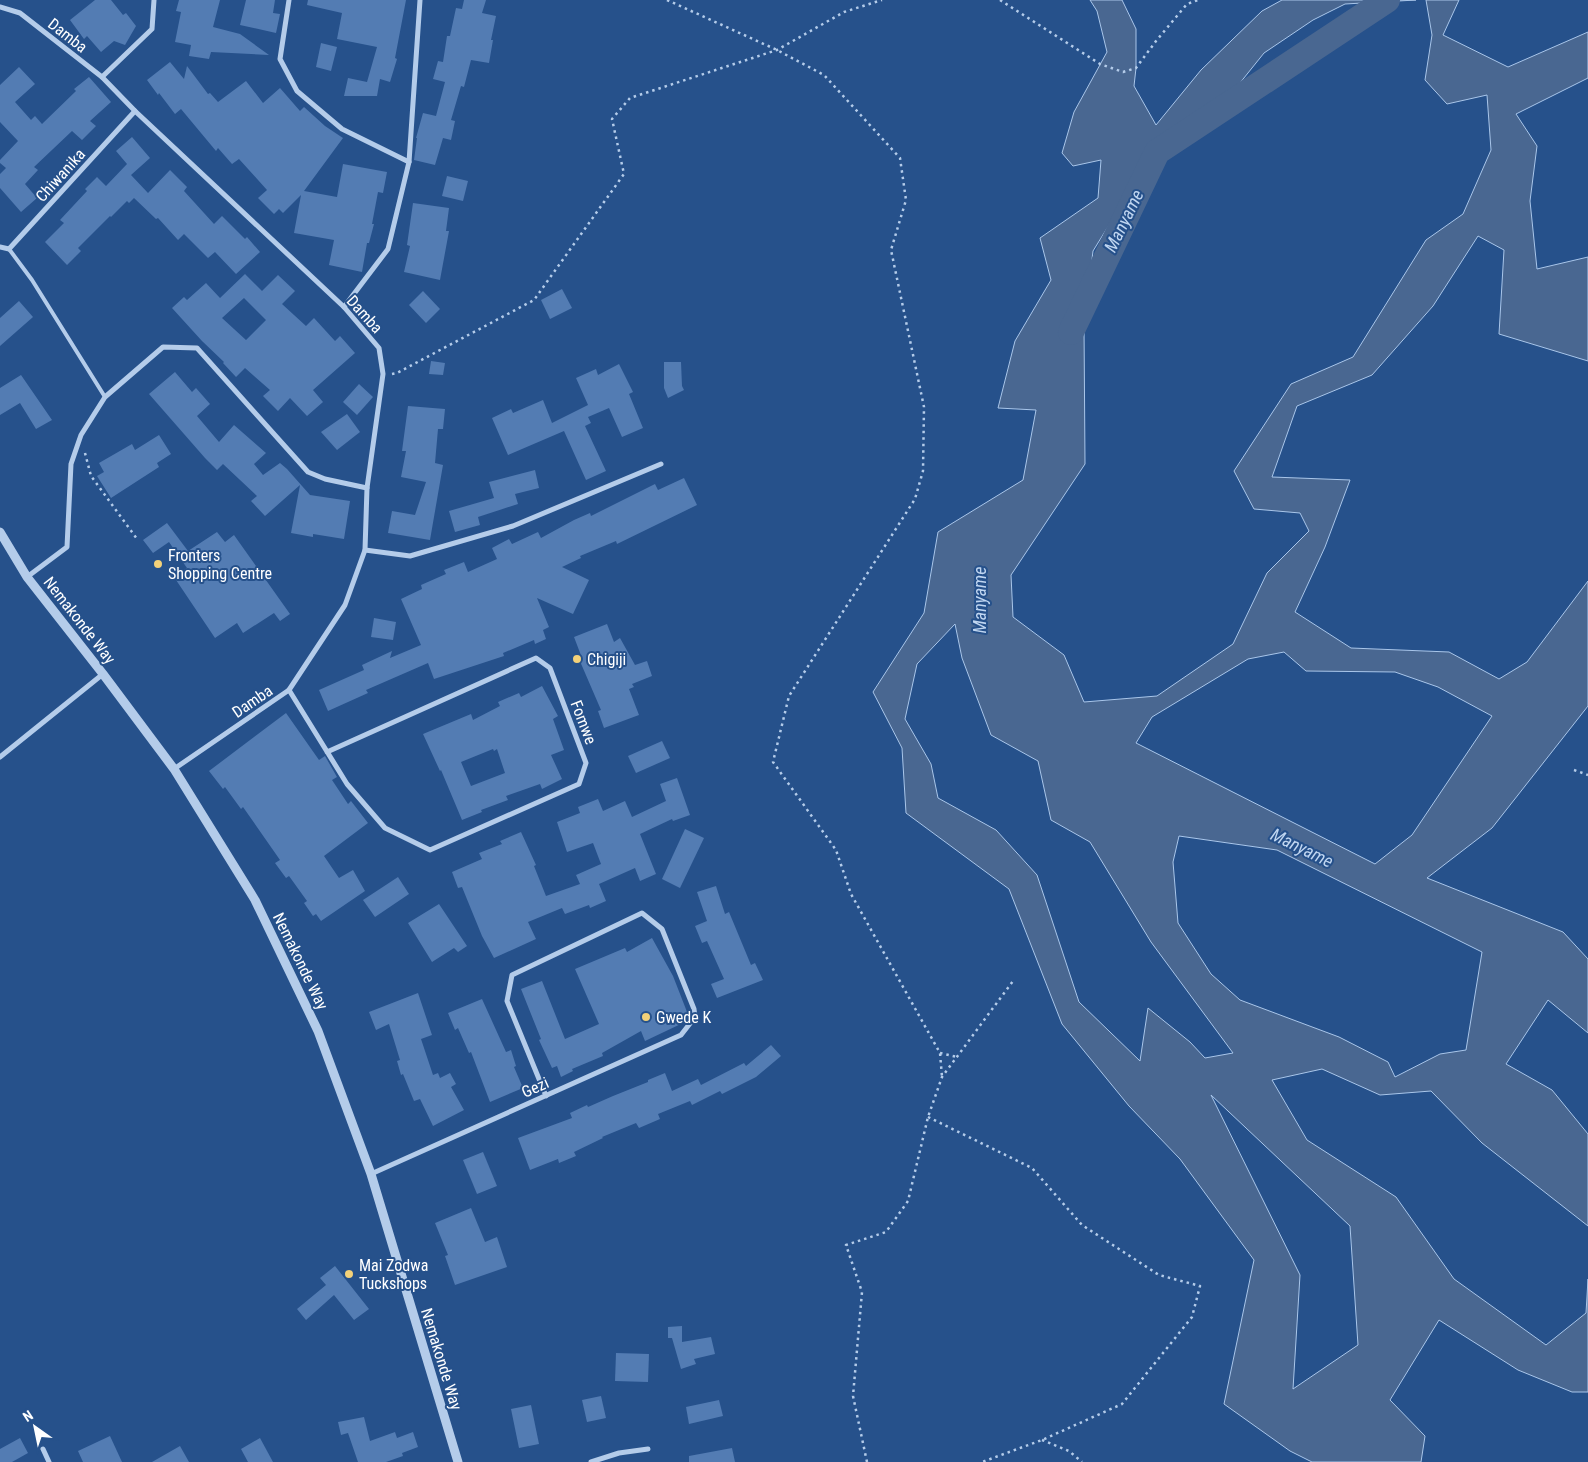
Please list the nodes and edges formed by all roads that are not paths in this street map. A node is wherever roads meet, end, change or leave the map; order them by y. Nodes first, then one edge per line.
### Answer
1 (154, 0) edge
2 (288, 0) edge
3 (420, 0) edge
4 (0, 7) edge
5 (102, 77) junction
6 (135, 111) junction
7 (409, 162) junction
8 (0, 247) edge
9 (9, 249) junction
10 (344, 307) junction
11 (105, 397) junction
12 (660, 464) dead end
13 (367, 488) junction
14 (0, 532) edge
15 (364, 550) junction
16 (28, 577) junction
17 (103, 674) junction
18 (289, 690) junction
19 (327, 752) junction
20 (0, 757) edge
21 (174, 769) junction
22 (546, 1096) junction
23 (371, 1174) junction
24 (43, 1449) dead end
25 (648, 1449) dead end
26 (49, 1462) edge
27 (458, 1462) edge
28 (591, 1462) edge

1 - 5 street
2 - 7 street
3 - 7 street
4 - 5 street, Damba
5 - 6 street, Damba
6 - 9 street, Chiwanika
6 - 10 street, Damba
7 - 10 street
8 - 9 street
9 - 11 lane
10 - 13 street, Damba
11 - 13 street
11 - 16 street
12 - 15 street
13 - 15 street, Damba
14 - 16 street, Nemakonde Way
15 - 18 street, Damba
16 - 17 street, Nemakonde Way
17 - 20 street
17 - 21 street, Nemakonde Way
18 - 19 street, Fomwe
18 - 21 street, Damba
19 - 19 street, Fomwe
21 - 23 street, Nemakonde Way
22 - 22 street, Gezi
22 - 23 street, Gezi
23 - 27 street, Nemakonde Way
24 - 26 street
25 - 28 street

